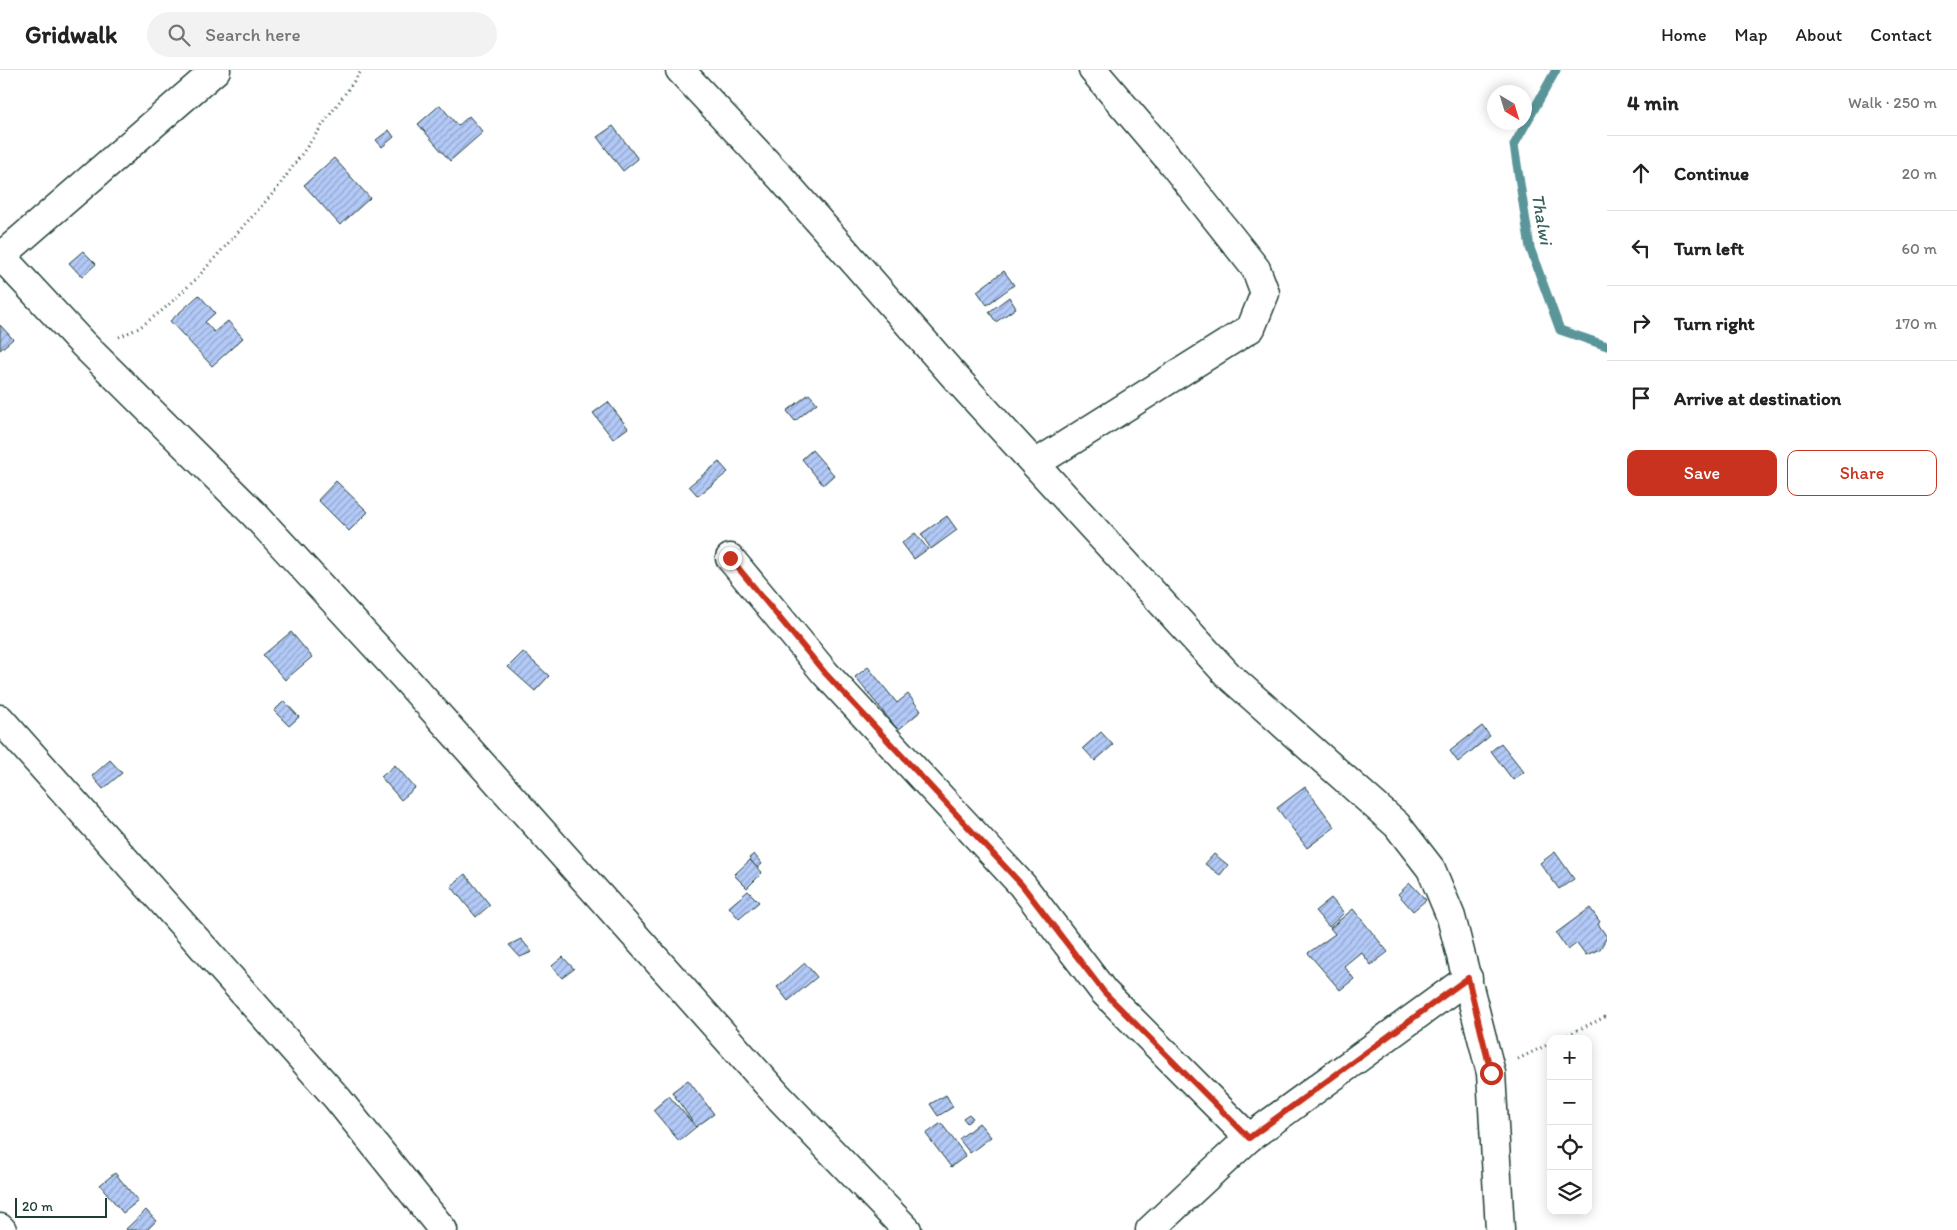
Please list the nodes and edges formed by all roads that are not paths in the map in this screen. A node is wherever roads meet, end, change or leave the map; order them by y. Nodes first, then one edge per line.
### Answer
1 (216, 70) edge
2 (680, 70) edge
3 (1093, 70) edge
4 (0, 256) edge
5 (1035, 464) junction
6 (730, 558) dead end
7 (0, 719) edge
8 (1468, 978) junction
9 (1249, 1138) junction
10 (442, 1230) edge
11 (907, 1230) edge
12 (1150, 1230) edge
13 (1500, 1230) edge

1 - 4 street
2 - 5 street
3 - 5 street
4 - 11 street
5 - 8 street
6 - 9 street
7 - 10 street
8 - 9 street
8 - 13 street
9 - 12 street

